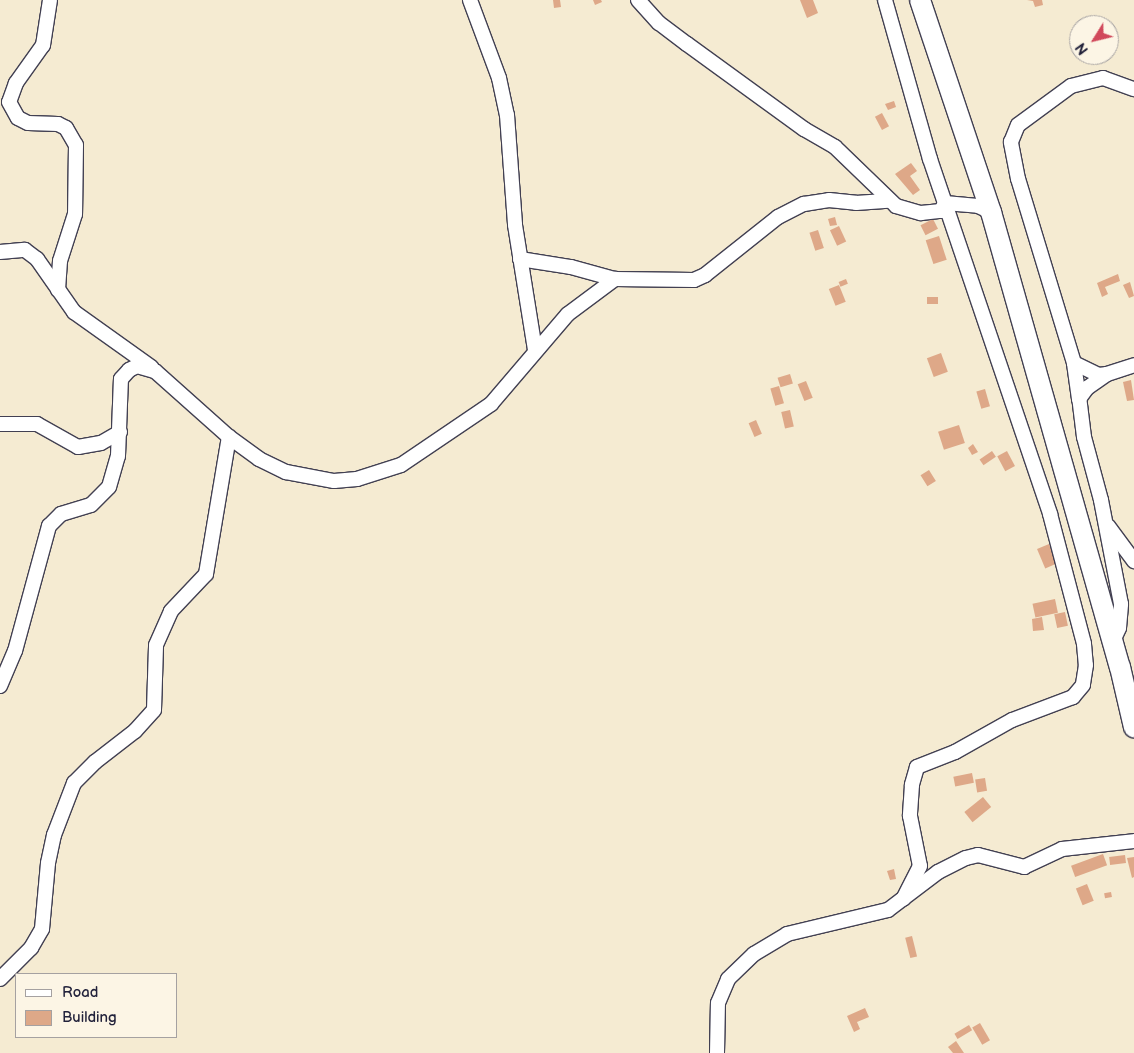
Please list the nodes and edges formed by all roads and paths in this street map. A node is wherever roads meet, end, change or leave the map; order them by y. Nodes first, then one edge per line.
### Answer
1 (50, 0) edge
2 (470, 0) edge
3 (638, 0) edge
4 (885, 0) edge
5 (920, 0) edge
6 (1134, 89) edge
7 (888, 201) junction
8 (946, 203) junction
9 (990, 212) junction
10 (0, 252) edge
11 (520, 258) junction
12 (614, 279) junction
13 (58, 290) junction
14 (535, 350) junction
15 (1074, 363) junction
16 (1134, 365) edge
17 (155, 371) junction
18 (1106, 374) junction
19 (1079, 400) junction
20 (0, 424) edge
21 (120, 432) junction
22 (229, 437) junction
23 (1106, 523) junction
24 (1134, 561) edge
25 (1112, 641) junction
26 (1127, 665) edge
27 (0, 686) edge
28 (1134, 728) edge
29 (1134, 840) edge
30 (903, 899) junction
31 (0, 979) edge
32 (716, 1053) edge

1 - 13 street
2 - 11 street
3 - 7 street
4 - 8 street
5 - 9 highway
6 - 15 street
7 - 8 street
7 - 12 street
8 - 9 street
8 - 30 street
9 - 25 highway
10 - 13 street
11 - 12 street
11 - 14 street
12 - 14 street
13 - 17 street
14 - 22 street
15 - 18 street
15 - 19 street
16 - 18 street
17 - 21 street
17 - 22 street
18 - 19 street
19 - 23 street
20 - 21 street
21 - 27 street
22 - 31 street
23 - 24 street
23 - 25 street
25 - 26 highway
26 - 28 highway
29 - 30 street
30 - 32 street

